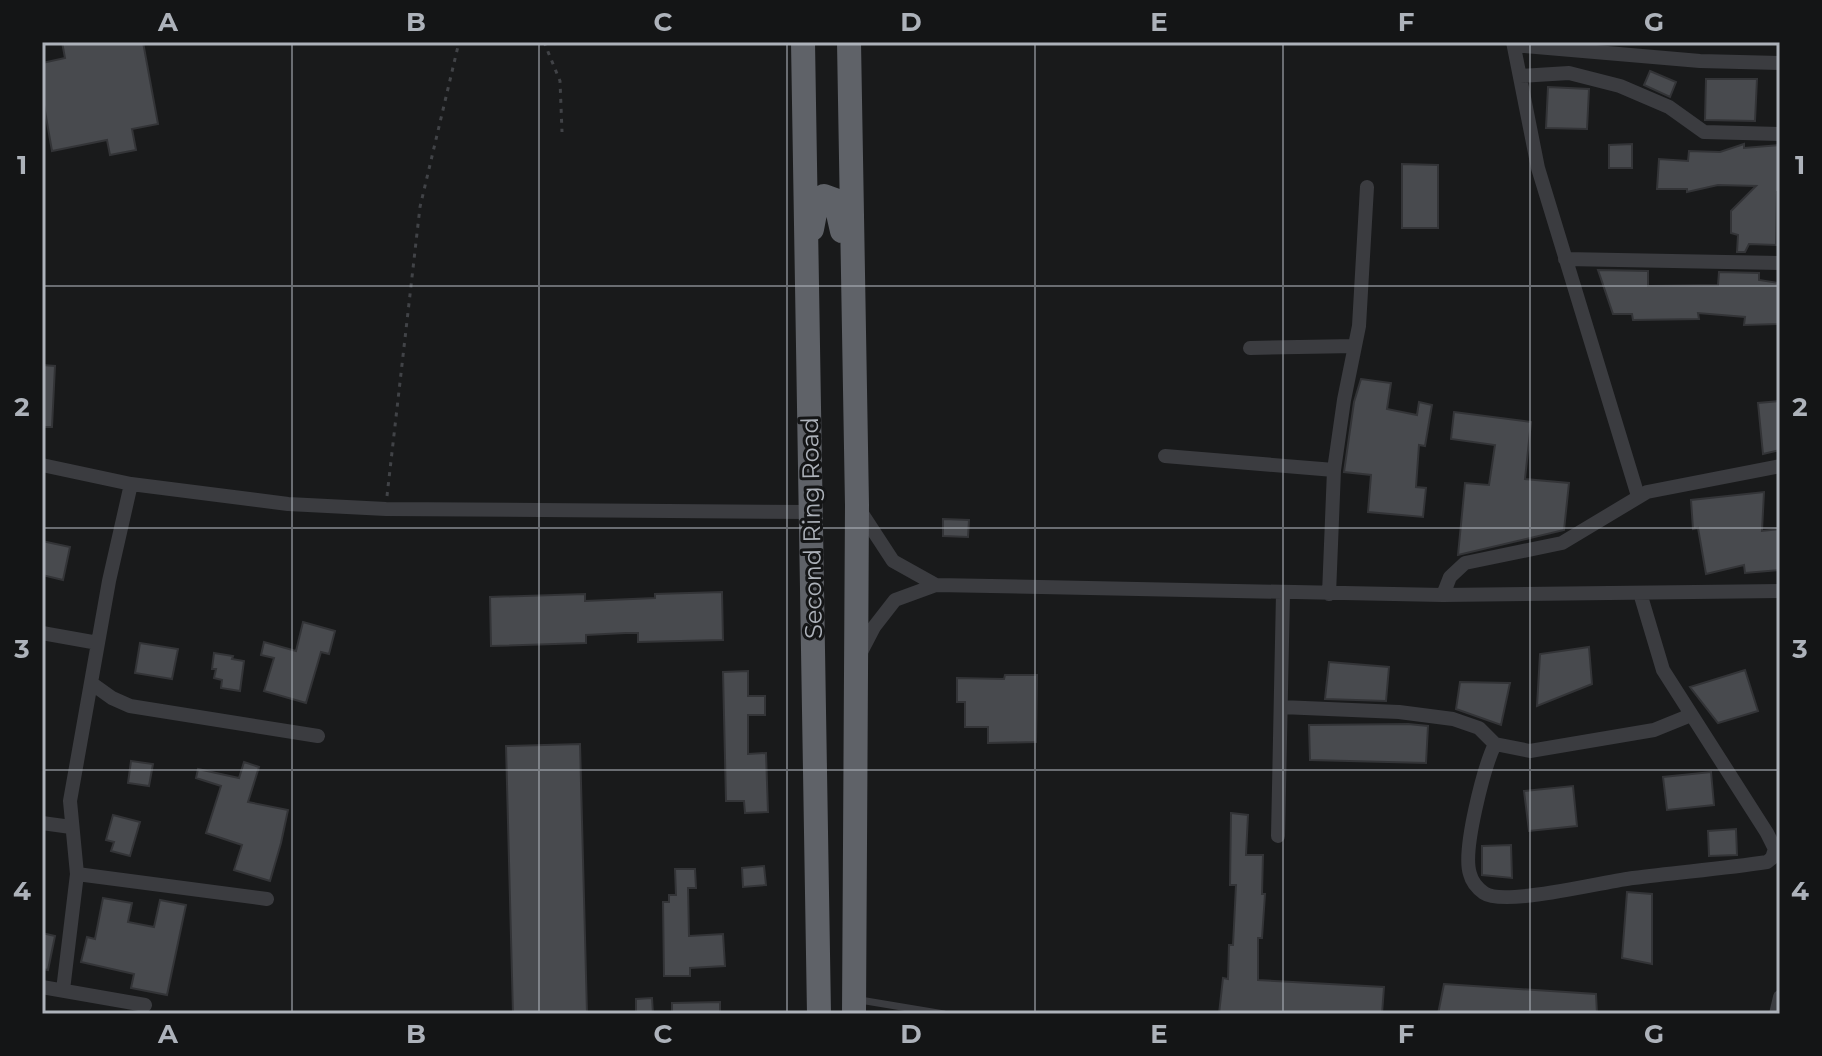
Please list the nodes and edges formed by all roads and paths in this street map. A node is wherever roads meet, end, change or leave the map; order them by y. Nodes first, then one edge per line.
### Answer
1 (459, 42) edge
2 (544, 42) edge
3 (803, 42) edge
4 (849, 42) edge
5 (1513, 43) edge
6 (1780, 63) edge
7 (1520, 76) junction
8 (562, 132) dead end
9 (1780, 134) edge
10 (1367, 187) dead end
11 (1565, 259) junction
12 (1780, 263) edge
13 (806, 267) junction
14 (1355, 346) junction
15 (1250, 348) dead end
16 (1165, 456) dead end
17 (42, 465) edge
18 (1780, 466) edge
19 (1334, 470) junction
20 (131, 484) junction
21 (1638, 496) junction
22 (857, 505) junction
23 (386, 509) junction
24 (812, 512) junction
25 (936, 585) junction
26 (1780, 591) edge
27 (1283, 593) junction
28 (1640, 593) junction
29 (1329, 594) junction
30 (1443, 595) junction
31 (42, 633) edge
32 (98, 643) junction
33 (857, 659) junction
34 (91, 683) junction
35 (1281, 707) junction
36 (1691, 715) junction
37 (318, 736) dead end
38 (1495, 744) junction
39 (42, 823) edge
40 (71, 827) junction
41 (1278, 836) dead end
42 (77, 874) junction
43 (267, 899) dead end
44 (42, 987) edge
45 (63, 990) junction
46 (1780, 997) edge
47 (145, 1005) dead end
48 (854, 1006) edge
49 (819, 1014) edge
50 (942, 1014) edge
51 (1776, 1014) edge

1 - 23 path
2 - 8 path
3 - 13 highway, Second Ring Road
4 - 22 highway, Second Ring Road
5 - 6 street
5 - 7 street
7 - 9 street
7 - 11 street
10 - 14 street
11 - 12 street
11 - 21 street
13 - 22 highway
13 - 24 highway, Second Ring Road
14 - 15 street
14 - 19 street
16 - 19 street
17 - 20 street
18 - 21 street
19 - 29 street
20 - 23 street
20 - 32 street
21 - 30 street
22 - 25 street
22 - 33 highway, Second Ring Road
23 - 24 street
24 - 49 highway, Second Ring Road
25 - 27 street
25 - 33 street
26 - 28 street
27 - 29 street
27 - 35 street
28 - 30 street
28 - 36 street
29 - 30 street
31 - 32 street
32 - 34 street
33 - 48 highway, Second Ring Road
34 - 37 street
34 - 40 street
35 - 38 street
35 - 41 street
36 - 38 street
36 - 38 street
39 - 40 street
40 - 42 street
42 - 43 street
42 - 45 street
44 - 45 street
45 - 47 street
46 - 51 street
48 - 50 lane

